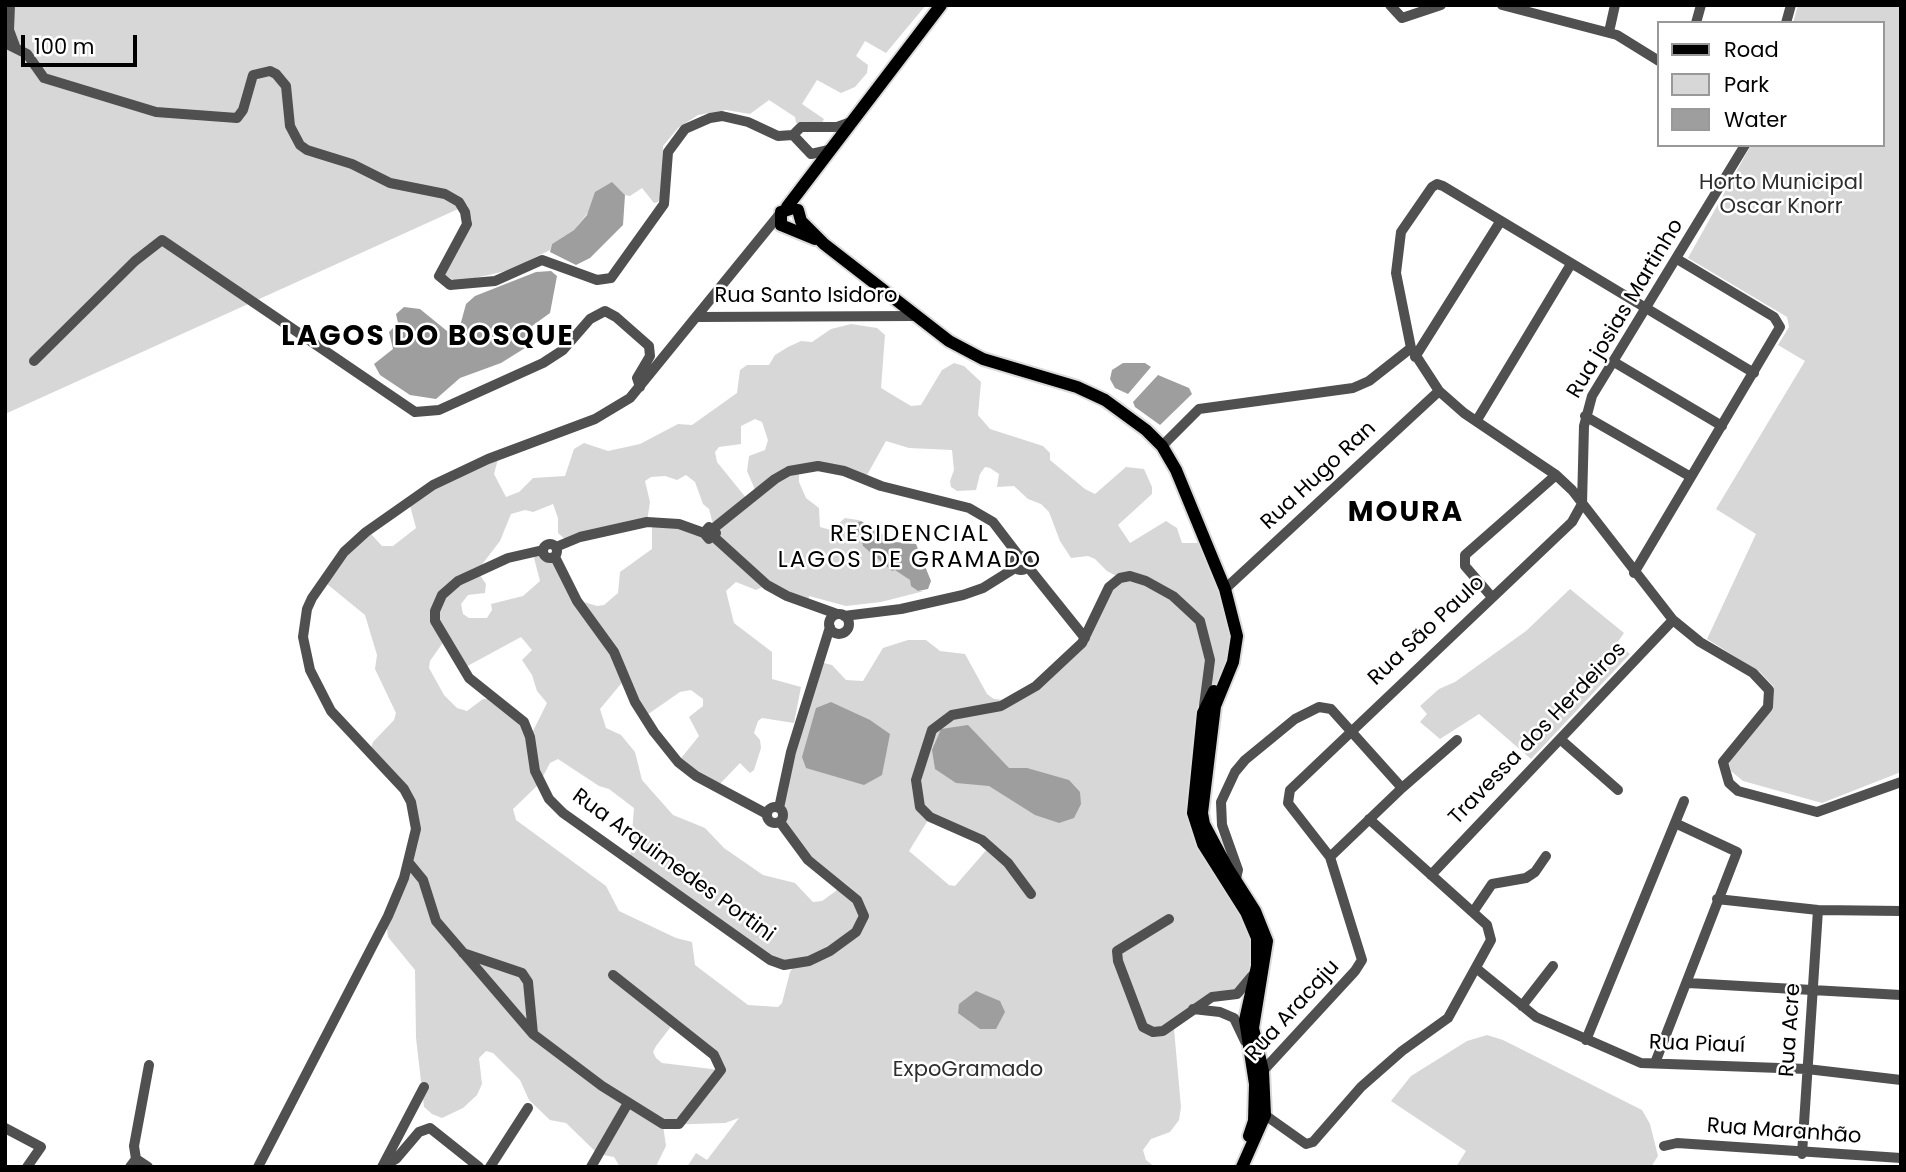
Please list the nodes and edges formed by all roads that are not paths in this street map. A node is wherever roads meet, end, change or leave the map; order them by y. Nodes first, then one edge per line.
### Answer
1 (10, 5) edge
2 (941, 5) edge
3 (1390, 5) edge
4 (1441, 5) edge
5 (1502, 5) edge
6 (1615, 5) edge
7 (1609, 32) junction
8 (10, 44) edge
9 (1658, 60) edge
10 (851, 122) junction
11 (793, 135) junction
12 (1744, 147) edge
13 (829, 150) junction
14 (811, 154) junction
15 (814, 170) junction
16 (805, 181) junction
17 (791, 218) junction
18 (1500, 222) junction
19 (1677, 260) junction
20 (1571, 264) junction
21 (1647, 310) junction
22 (915, 316) junction
23 (697, 317) junction
24 (1413, 352) junction
25 (34, 361) dead end
26 (1614, 362) junction
27 (1754, 373) junction
28 (640, 387) junction
29 (1439, 391) junction
30 (1585, 416) junction
31 (1477, 420) junction
32 (1722, 426) junction
33 (1162, 446) junction
34 (1556, 475) junction
35 (1691, 477) junction
36 (1582, 503) junction
37 (711, 533) junction
38 (555, 552) junction
39 (1019, 556) junction
40 (1028, 567) junction
41 (1016, 568) junction
42 (1634, 573) junction
43 (1225, 589) junction
44 (1492, 596) junction
45 (876, 613) junction
46 (835, 619) junction
47 (1673, 620) junction
48 (844, 631) junction
49 (1086, 638) junction
50 (820, 658) junction
51 (1229, 672) junction
52 (1208, 695) junction
53 (1208, 714) junction
54 (1350, 730) junction
55 (1560, 739) junction
56 (1457, 740) dead end
57 (1901, 782) edge
58 (1402, 788) junction
59 (1618, 790) dead end
60 (1684, 802) dead end
61 (779, 808) junction
62 (767, 814) junction
63 (1369, 819) junction
64 (780, 822) junction
65 (1675, 823) junction
66 (1546, 856) dead end
67 (1330, 858) junction
68 (409, 863) junction
69 (1431, 875) junction
70 (1234, 878) junction
71 (1031, 894) dead end
72 (1717, 900) junction
73 (1818, 910) junction
74 (1901, 911) edge
75 (1473, 912) junction
76 (1169, 919) dead end
77 (463, 953) junction
78 (1257, 966) junction
79 (1553, 966) dead end
80 (1476, 968) junction
81 (613, 975) dead end
82 (1688, 983) junction
83 (1813, 990) junction
84 (1901, 995) edge
85 (1522, 1006) junction
86 (1193, 1009) junction
87 (533, 1034) junction
88 (1586, 1040) junction
89 (1247, 1045) junction
90 (1655, 1063) junction
91 (149, 1065) dead end
92 (1807, 1069) junction
93 (1263, 1071) junction
94 (1901, 1080) edge
95 (1255, 1084) junction
96 (424, 1087) dead end
97 (628, 1103) junction
98 (528, 1108) dead end
99 (1260, 1111) junction
100 (5, 1128) edge
101 (1664, 1146) dead end
102 (1802, 1154) junction
103 (1901, 1158) edge
104 (133, 1163) edge
105 (263, 1165) edge
106 (27, 1167) edge
107 (148, 1167) edge
108 (382, 1167) edge
109 (479, 1167) edge
110 (489, 1167) edge
111 (590, 1167) edge
112 (1233, 1167) edge
113 (1242, 1167) edge

1 - 8 street
2 - 10 main road
3 - 4 street
5 - 7 street
6 - 7 street
7 - 9 street
8 - 11 street
10 - 11 street
10 - 13 main road
11 - 14 street
12 - 19 street, Rua josias Martinho
13 - 14 street
13 - 15 main road
14 - 16 main road
15 - 16 main road
15 - 17 main road
16 - 17 main road
17 - 22 main road
17 - 23 street
18 - 20 street
18 - 24 street
18 - 24 street
19 - 21 street, Rua josias Martinho
19 - 27 street
20 - 21 street
20 - 31 street
21 - 26 street, Rua josias Martinho
21 - 27 street
22 - 23 street, Rua Santo Isidoro
22 - 33 main road
23 - 28 street
24 - 29 street
24 - 33 street
25 - 28 street
26 - 30 street, Rua josias Martinho
26 - 32 street
27 - 32 street
28 - 68 street
29 - 31 street
29 - 43 street, Rua Hugo Ran
30 - 35 street
30 - 36 street, Rua josias Martinho
31 - 34 street
32 - 35 street
33 - 43 main road
34 - 36 street
34 - 44 street
35 - 42 street
36 - 42 street
36 - 44 street, Rua São Paulo
37 - 38 street
37 - 39 street
37 - 46 street
38 - 62 street
38 - 64 street, Rua Arquimedes Portini
39 - 40 street
39 - 41 street
40 - 41 street
40 - 49 street
41 - 45 street
42 - 47 street
43 - 51 main road
44 - 54 street, Rua São Paulo
45 - 46 street
45 - 48 street
46 - 48 street
46 - 48 street
46 - 50 street
47 - 55 street, Travessa dos Herdeiros
47 - 57 street
48 - 50 street
49 - 52 street
49 - 71 street
50 - 61 street
51 - 52 main road
51 - 53 main road
52 - 53 main road
53 - 70 main road
54 - 58 street
54 - 67 street, Rua São Paulo
54 - 70 street
55 - 59 street
55 - 69 street, Travessa dos Herdeiros
56 - 58 street
58 - 63 street
60 - 65 street
61 - 62 street
61 - 64 street
62 - 64 street
63 - 67 street
63 - 69 street
65 - 72 street
65 - 88 street
66 - 75 street
67 - 93 street, Rua Aracaju
68 - 77 street
68 - 105 street
69 - 75 street
70 - 78 main road
70 - 93 main road
72 - 73 street
72 - 82 street
73 - 74 street
73 - 83 street, Rua Acre
75 - 80 street
76 - 86 street
77 - 87 street
77 - 87 street
78 - 86 street
78 - 89 main road
79 - 85 street
80 - 85 street, Rua Piauí
80 - 99 street
81 - 97 street
82 - 83 street
82 - 90 street
83 - 84 street
83 - 92 street, Rua Acre
85 - 88 street, Rua Piauí
86 - 89 street
87 - 97 street
88 - 90 street, Rua Piauí
89 - 95 main road
90 - 92 street, Rua Piauí
91 - 104 street
92 - 94 street, Rua Piauí
92 - 102 street, Rua Acre
93 - 95 street, Rua Aracaju
93 - 99 main road
95 - 99 main road
96 - 108 street
97 - 111 street
98 - 110 street
99 - 112 main road
99 - 113 main road
100 - 106 street
101 - 102 street, Rua Maranhão
102 - 103 street, Rua Maranhão
104 - 107 street
108 - 109 street

